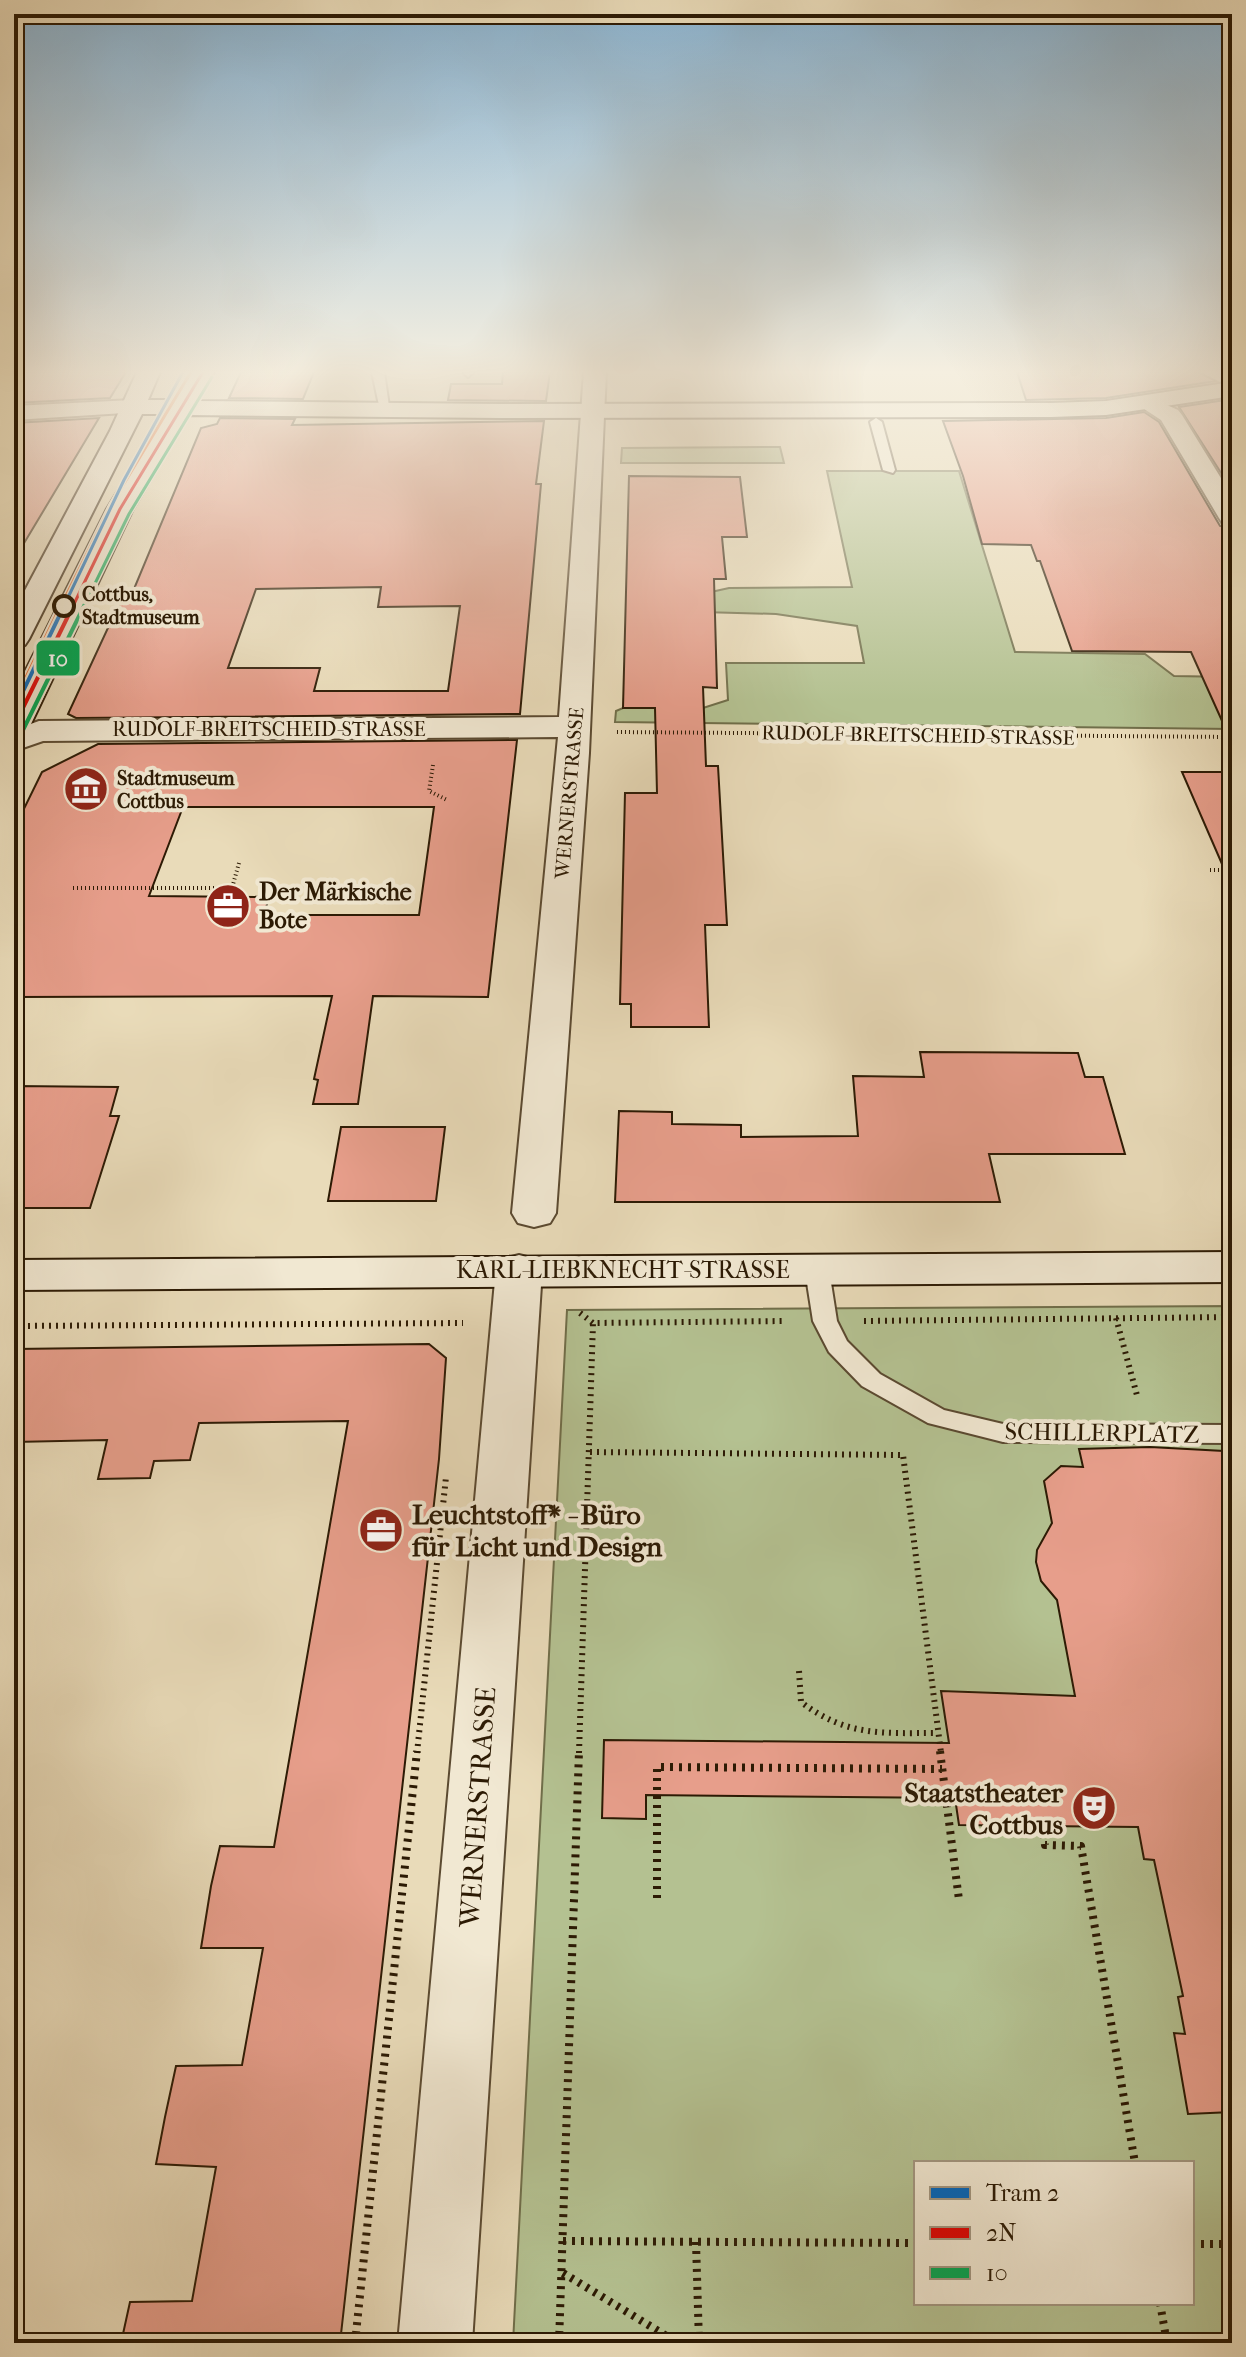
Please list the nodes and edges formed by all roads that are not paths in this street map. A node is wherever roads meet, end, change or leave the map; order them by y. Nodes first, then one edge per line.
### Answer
1 (110, 482) edge
2 (130, 482) edge
3 (593, 482) edge
4 (1210, 482) edge
5 (1232, 518) edge
6 (14, 639) edge
7 (14, 726) edge
8 (584, 737) junction
9 (14, 741) edge
10 (14, 749) edge
11 (534, 1213) dead end
12 (1232, 1267) edge
13 (519, 1270) junction
14 (817, 1270) junction
15 (14, 1275) edge
16 (1232, 1434) edge
17 (435, 2343) edge

1 - 6 street
2 - 7 street
3 - 8 street, WERNERSTRASSE
4 - 5 street
8 - 9 street, RUDOLF-BREITSCHEID-STRASSE
8 - 10 street, RUDOLF-BREITSCHEID-STRASSE
8 - 11 street, WERNERSTRASSE
12 - 14 street, KARL-LIEBKNECHT-STRASSE
13 - 14 street, KARL-LIEBKNECHT-STRASSE
13 - 15 street, KARL-LIEBKNECHT-STRASSE
13 - 17 street, WERNERSTRASSE
14 - 16 lane, SCHILLERPLATZ

